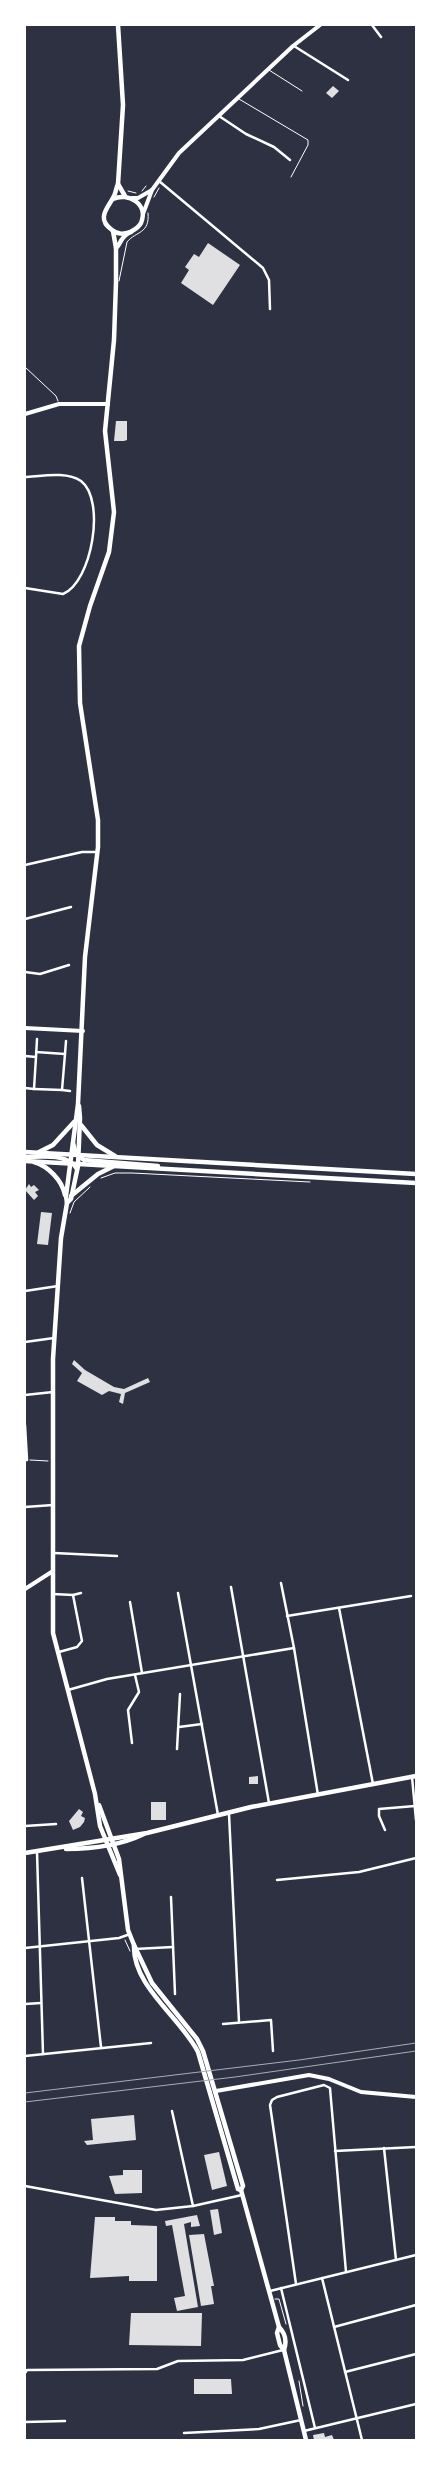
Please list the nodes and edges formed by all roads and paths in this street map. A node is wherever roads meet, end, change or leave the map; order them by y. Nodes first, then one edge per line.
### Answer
1 (118, 25) edge
2 (320, 25) edge
3 (372, 25) edge
4 (381, 37) dead end
5 (293, 46) junction
6 (268, 69) junction
7 (348, 80) dead end
8 (302, 91) dead end
9 (237, 97) junction
10 (217, 115) junction
11 (290, 160) dead end
12 (291, 177) dead end
13 (160, 181) junction
14 (118, 184) junction
15 (146, 186) dead end
16 (125, 188) dead end
17 (152, 190) junction
18 (125, 196) junction
19 (132, 198) junction
20 (112, 200) junction
21 (151, 203) dead end
22 (142, 216) junction
23 (113, 231) junction
24 (131, 232) junction
25 (126, 243) dead end
26 (116, 248) junction
27 (116, 282) junction
28 (270, 309) dead end
29 (25, 367) edge
30 (59, 404) junction
31 (108, 404) junction
32 (25, 414) edge
33 (25, 477) edge
34 (25, 588) edge
35 (97, 852) junction
36 (25, 865) edge
37 (71, 907) dead end
38 (25, 919) edge
39 (69, 965) dead end
40 (25, 972) edge
41 (25, 1028) edge
42 (83, 1031) junction
43 (37, 1039) dead end
44 (66, 1041) dead end
45 (36, 1052) junction
46 (65, 1054) junction
47 (25, 1056) edge
48 (36, 1057) junction
49 (25, 1088) edge
50 (34, 1089) junction
51 (62, 1090) junction
52 (70, 1091) dead end
53 (78, 1118) junction
54 (25, 1152) edge
55 (35, 1152) junction
56 (25, 1157) edge
57 (123, 1157) junction
58 (75, 1160) junction
59 (28, 1162) edge
60 (115, 1166) junction
61 (187, 1170) junction
62 (416, 1174) edge
63 (97, 1181) dead end
64 (316, 1182) dead end
65 (416, 1183) edge
66 (90, 1187) dead end
67 (69, 1196) junction
68 (69, 1220) dead end
69 (58, 1286) junction
70 (25, 1291) edge
71 (55, 1337) junction
72 (25, 1342) edge
73 (54, 1392) junction
74 (25, 1395) edge
75 (25, 1425) edge
76 (26, 1460) edge
77 (53, 1461) junction
78 (54, 1505) junction
79 (25, 1507) edge
80 (54, 1553) junction
81 (117, 1556) dead end
82 (54, 1571) junction
83 (281, 1583) dead end
84 (231, 1588) dead end
85 (25, 1589) edge
86 (81, 1592) dead end
87 (178, 1593) dead end
88 (53, 1594) junction
89 (73, 1595) junction
90 (411, 1596) dead end
91 (130, 1602) dead end
92 (340, 1608) junction
93 (287, 1616) junction
94 (294, 1648) junction
95 (58, 1653) junction
96 (244, 1657) junction
97 (193, 1665) junction
98 (142, 1673) junction
99 (135, 1675) junction
100 (67, 1690) junction
101 (180, 1694) dead end
102 (202, 1724) junction
103 (179, 1727) junction
104 (132, 1743) dead end
105 (177, 1749) dead end
106 (414, 1777) edge
107 (373, 1785) junction
108 (318, 1795) junction
109 (96, 1798) junction
110 (269, 1804) junction
111 (415, 1806) edge
112 (229, 1812) junction
113 (218, 1815) junction
114 (416, 1820) edge
115 (56, 1824) dead end
116 (25, 1826) edge
117 (385, 1830) dead end
118 (147, 1833) junction
119 (112, 1838) junction
120 (106, 1840) junction
121 (114, 1844) junction
122 (108, 1846) junction
123 (55, 1849) junction
124 (37, 1852) junction
125 (25, 1853) edge
126 (416, 1858) edge
127 (120, 1875) junction
128 (82, 1878) dead end
129 (277, 1880) dead end
130 (172, 1897) dead end
131 (130, 1934) junction
132 (88, 1942) junction
133 (39, 1947) junction
134 (174, 1947) junction
135 (25, 1948) edge
136 (136, 1949) junction
137 (175, 1994) dead end
138 (41, 2002) junction
139 (25, 2004) edge
140 (239, 2022) junction
141 (223, 2024) dead end
142 (151, 2043) dead end
143 (100, 2047) junction
144 (274, 2051) dead end
145 (43, 2054) junction
146 (25, 2056) edge
147 (214, 2089) junction
148 (416, 2097) edge
149 (172, 2111) dead end
150 (416, 2147) edge
151 (384, 2148) junction
152 (335, 2150) junction
153 (25, 2186) edge
154 (242, 2192) junction
155 (193, 2206) junction
156 (416, 2255) edge
157 (396, 2260) junction
158 (346, 2272) junction
159 (322, 2278) junction
160 (296, 2284) junction
161 (281, 2288) junction
162 (270, 2291) junction
163 (416, 2306) edge
164 (334, 2327) junction
165 (284, 2350) junction
166 (416, 2354) edge
167 (345, 2372) junction
168 (25, 2373) edge
169 (416, 2404) edge
170 (356, 2419) junction
171 (301, 2420) junction
172 (65, 2421) dead end
173 (25, 2422) edge
174 (316, 2428) junction
175 (304, 2430) junction
176 (184, 2433) dead end
177 (306, 2440) edge
178 (362, 2440) edge

1 - 14 main road
2 - 5 street
3 - 4 street
5 - 6 street
5 - 7 street
6 - 8 lane
6 - 9 street
9 - 10 street
9 - 12 lane
10 - 11 street
10 - 13 street
13 - 17 street
13 - 21 path
13 - 28 street
14 - 18 main road
14 - 20 main road
15 - 16 path
17 - 19 street
17 - 22 street
18 - 19 main road
18 - 20 main road
19 - 22 main road
20 - 23 main road
22 - 24 main road
23 - 24 main road
23 - 26 main road
24 - 26 main road
25 - 27 path
26 - 27 main road
27 - 31 main road
29 - 30 path
30 - 31 street
30 - 32 street
31 - 35 main road
33 - 34 street
35 - 36 street
35 - 42 main road
37 - 38 street
39 - 40 street
41 - 42 street
42 - 53 main road
43 - 45 street
44 - 46 street
45 - 46 street
45 - 48 street
46 - 51 street
47 - 48 street
48 - 50 street
49 - 50 street
50 - 51 street
51 - 52 street
53 - 55 main road
53 - 57 main road
53 - 58 main road
53 - 58 main road
54 - 55 main road
55 - 58 main road
56 - 58 main road
57 - 58 main road
57 - 62 main road
58 - 59 main road
58 - 60 main road
58 - 61 main road
58 - 67 main road
59 - 67 main road
60 - 61 main road
60 - 67 main road
61 - 65 main road
63 - 64 path
66 - 68 path
67 - 69 main road
69 - 70 street
69 - 71 main road
71 - 72 street
71 - 73 main road
73 - 74 street
73 - 77 main road
75 - 76 street
76 - 77 path
77 - 78 main road
78 - 79 street
78 - 80 main road
80 - 81 street
80 - 82 main road
82 - 85 street
82 - 88 main road
83 - 93 street
84 - 96 street
86 - 89 street
87 - 97 street
88 - 89 street
88 - 95 main road
89 - 95 street
90 - 92 street
91 - 98 street
92 - 93 street
92 - 107 street
93 - 94 street
94 - 96 street
94 - 108 street
95 - 100 main road
96 - 97 street
96 - 110 street
97 - 98 street
97 - 102 street
98 - 99 street
99 - 100 street
99 - 104 street
100 - 109 main road
101 - 103 street
102 - 103 street
102 - 113 street
103 - 105 street
106 - 107 main road
106 - 111 street
107 - 108 main road
108 - 110 main road
109 - 119 main road
109 - 120 main road
110 - 112 main road
111 - 114 street
111 - 117 street
112 - 113 main road
112 - 140 street
113 - 118 main road
115 - 116 street
118 - 119 main road
118 - 121 main road
119 - 120 main road
119 - 121 main road
120 - 122 main road
120 - 123 main road
121 - 122 main road
121 - 127 main road
122 - 123 main road
122 - 127 main road
123 - 124 main road
124 - 125 main road
124 - 133 street
126 - 129 street
127 - 131 main road
128 - 132 street
130 - 134 street
131 - 132 street
131 - 136 main road
132 - 133 street
132 - 143 street
133 - 135 street
133 - 138 street
134 - 136 street
134 - 137 street
136 - 147 main road
138 - 139 street
138 - 145 street
140 - 141 street
140 - 144 street
142 - 143 street
143 - 145 street
145 - 146 street
147 - 148 street
147 - 154 main road
149 - 155 street
150 - 151 street
151 - 152 street
151 - 157 street
152 - 158 street
152 - 160 street
153 - 155 street
154 - 155 street
154 - 162 main road
156 - 157 street
157 - 158 street
158 - 159 street
159 - 160 street
159 - 164 street
160 - 161 street
161 - 162 street
161 - 174 street
162 - 165 main road
163 - 164 street
164 - 167 street
165 - 168 street
165 - 171 main road
166 - 167 street
167 - 170 street
169 - 170 street
170 - 174 street
170 - 178 street
171 - 175 main road
171 - 176 street
172 - 173 street
174 - 175 street
175 - 177 main road

